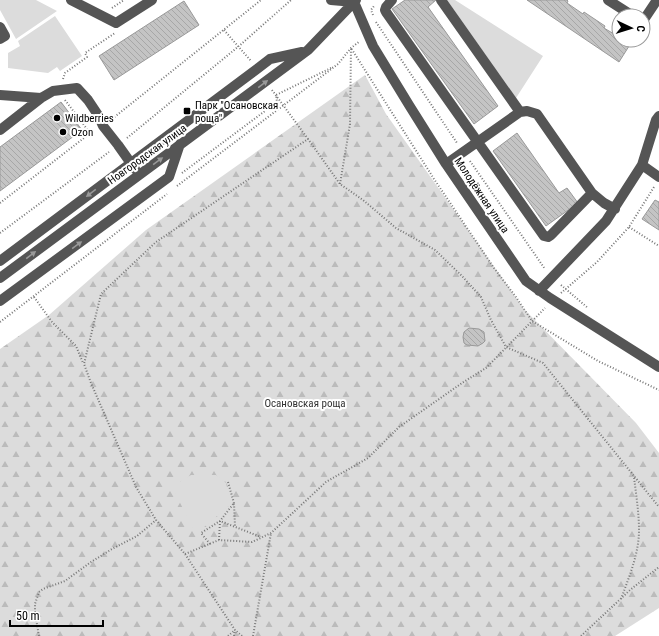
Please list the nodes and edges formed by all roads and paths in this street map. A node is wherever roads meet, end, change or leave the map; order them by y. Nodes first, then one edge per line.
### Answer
1 (71, 0) edge
2 (152, 0) edge
3 (261, 0) edge
4 (291, 0) edge
5 (331, 0) edge
6 (392, 0) edge
7 (442, 0) edge
8 (608, 0) edge
9 (657, 0) edge
10 (355, 1) edge
11 (375, 5) dead end
12 (620, 8) edge
13 (651, 9) edge
14 (0, 27) edge
15 (116, 33) dead end
16 (368, 35) junction
17 (0, 38) edge
18 (351, 48) junction
19 (308, 50) junction
20 (65, 73) dead end
21 (1, 96) edge
22 (62, 96) dead end
23 (41, 98) junction
24 (283, 106) junction
25 (520, 112) junction
26 (659, 116) edge
27 (103, 126) junction
28 (0, 130) edge
29 (90, 133) junction
30 (308, 139) junction
31 (478, 142) junction
32 (180, 144) junction
33 (118, 145) junction
34 (131, 163) junction
35 (446, 164) junction
36 (642, 165) junction
37 (139, 175) junction
38 (658, 180) edge
39 (340, 184) junction
40 (176, 187) dead end
41 (170, 192) dead end
42 (592, 193) junction
43 (0, 204) edge
44 (615, 209) junction
45 (629, 226) junction
46 (0, 233) edge
47 (659, 246) edge
48 (0, 261) edge
49 (0, 278) edge
50 (539, 291) junction
51 (34, 296) junction
52 (553, 300) junction
53 (0, 301) edge
54 (532, 321) junction
55 (0, 322) edge
56 (506, 347) junction
57 (84, 364) junction
58 (659, 367) edge
59 (659, 390) edge
60 (634, 476) junction
61 (228, 482) dead end
62 (234, 503) junction
63 (659, 507) edge
64 (156, 520) junction
65 (220, 521) junction
66 (235, 526) junction
67 (271, 533) junction
68 (260, 537) junction
69 (219, 540) junction
70 (210, 544) junction
71 (185, 554) junction
72 (659, 568) edge
73 (621, 599) junction
74 (235, 630) junction
75 (39, 636) edge
76 (228, 636) edge
77 (234, 636) edge
78 (242, 636) edge
79 (253, 636) edge
80 (581, 636) edge

1 - 2 street
3 - 27 path
4 - 33 path
5 - 10 street
6 - 31 street
7 - 25 street
8 - 12 street
9 - 13 street
10 - 16 street, Молодёжная улица
10 - 19 street, Новгородская улица
11 - 16 path
14 - 17 street
15 - 20 path
16 - 18 path
16 - 35 street, Молодёжная улица
18 - 24 path
18 - 39 path
18 - 54 path
32 -> 19 street, Новгородская улица
19 - 34 street, Новгородская улица
21 - 23 street
22 - 29 path
23 - 27 street
23 - 28 street
24 - 30 path
24 - 40 path
25 - 31 street
25 - 42 street
26 - 36 street
27 - 29 path
27 - 33 street
29 - 43 path
30 - 39 path
30 - 57 path
31 - 35 street
31 - 42 street
37 -> 32 street, Новгородская улица
53 -> 32 street
33 - 34 street
33 - 46 path
34 - 37 street
34 -> 48 street, Новгородская улица
35 - 50 street, Молодёжная улица
36 - 38 street
36 - 44 street
49 -> 37 street, Новгородская улица
38 - 45 path
39 - 56 path
41 - 51 path
42 - 44 street
44 - 50 street
45 - 47 path
45 - 52 path
50 - 52 street, Молодёжная улица
51 - 55 path
51 - 57 path
52 - 54 path
52 - 58 street, Молодёжная улица
54 - 56 path
54 - 59 path
56 - 60 path
56 - 67 path
57 - 64 path
60 - 63 path
60 - 73 path
61 - 62 path
62 - 65 path
62 - 66 path
64 - 71 path
64 - 75 path
65 - 66 path
65 - 69 path
65 - 70 path
66 - 68 path
67 - 68 path
67 - 79 path
68 - 69 path
69 - 70 path
70 - 71 path
71 - 74 path
72 - 73 path
73 - 80 path
74 - 76 path
74 - 77 path
74 - 78 path

